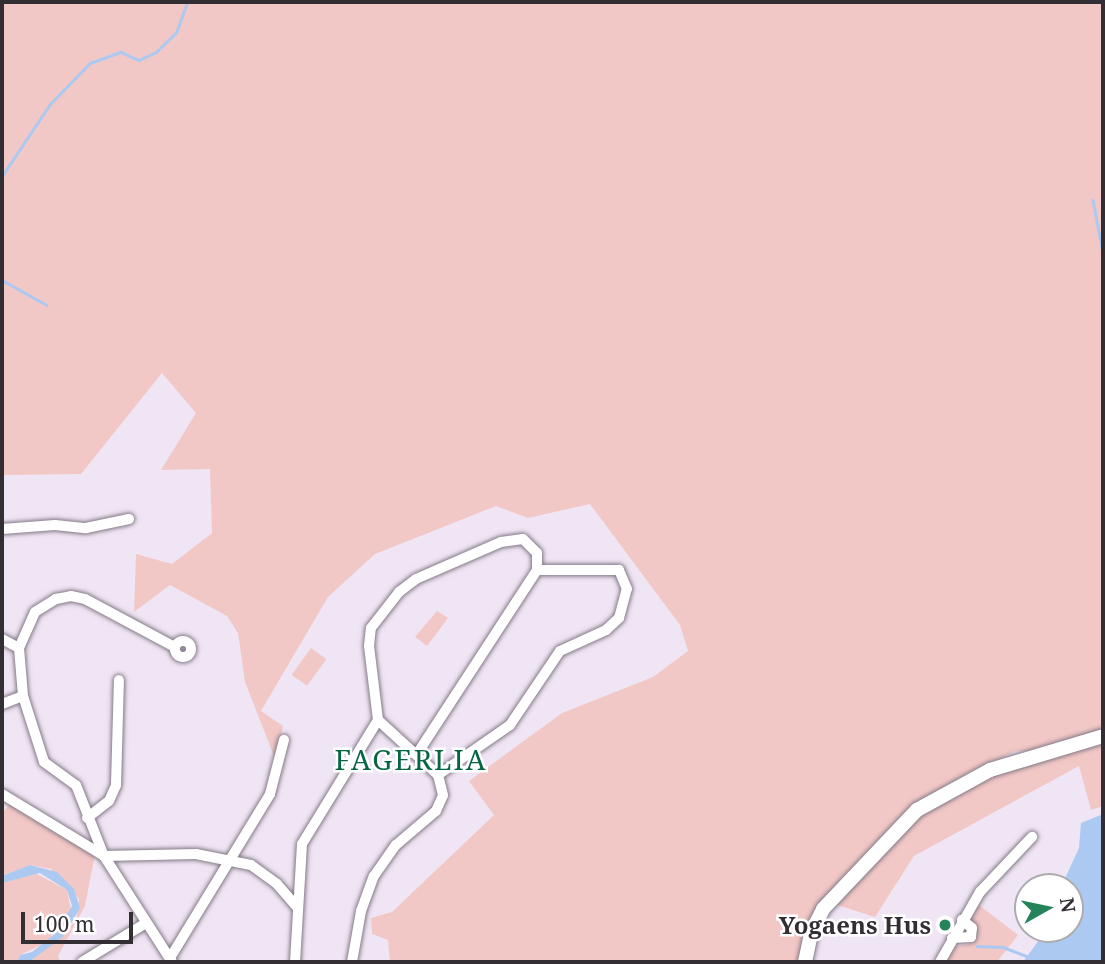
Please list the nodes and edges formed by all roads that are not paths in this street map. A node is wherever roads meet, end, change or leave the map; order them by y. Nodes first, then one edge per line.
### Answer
1 (129, 519) dead end
2 (2, 529) edge
3 (537, 569) junction
4 (2, 639) edge
5 (175, 647) dead end
6 (19, 648) junction
7 (119, 680) dead end
8 (23, 696) junction
9 (2, 704) edge
10 (378, 720) junction
11 (1103, 736) edge
12 (284, 740) dead end
13 (417, 754) junction
14 (438, 775) junction
15 (2, 794) edge
16 (87, 818) junction
17 (1032, 837) dead end
18 (104, 856) junction
19 (229, 858) junction
20 (297, 907) junction
21 (146, 923) junction
22 (171, 960) edge
23 (82, 962) edge
24 (295, 962) edge
25 (352, 962) edge
26 (806, 962) edge
27 (940, 962) edge

1 - 2 street
3 - 10 street
3 - 13 street
3 - 14 street
4 - 6 street
5 - 6 street
6 - 8 street
7 - 16 street
8 - 9 street
8 - 16 street
10 - 13 street
10 - 20 street
11 - 26 main road
12 - 19 street
13 - 14 street
14 - 25 street
15 - 18 street
16 - 18 street
17 - 27 street
18 - 19 street
18 - 21 street
19 - 20 street
19 - 22 street
20 - 24 street
21 - 22 street
21 - 23 street

